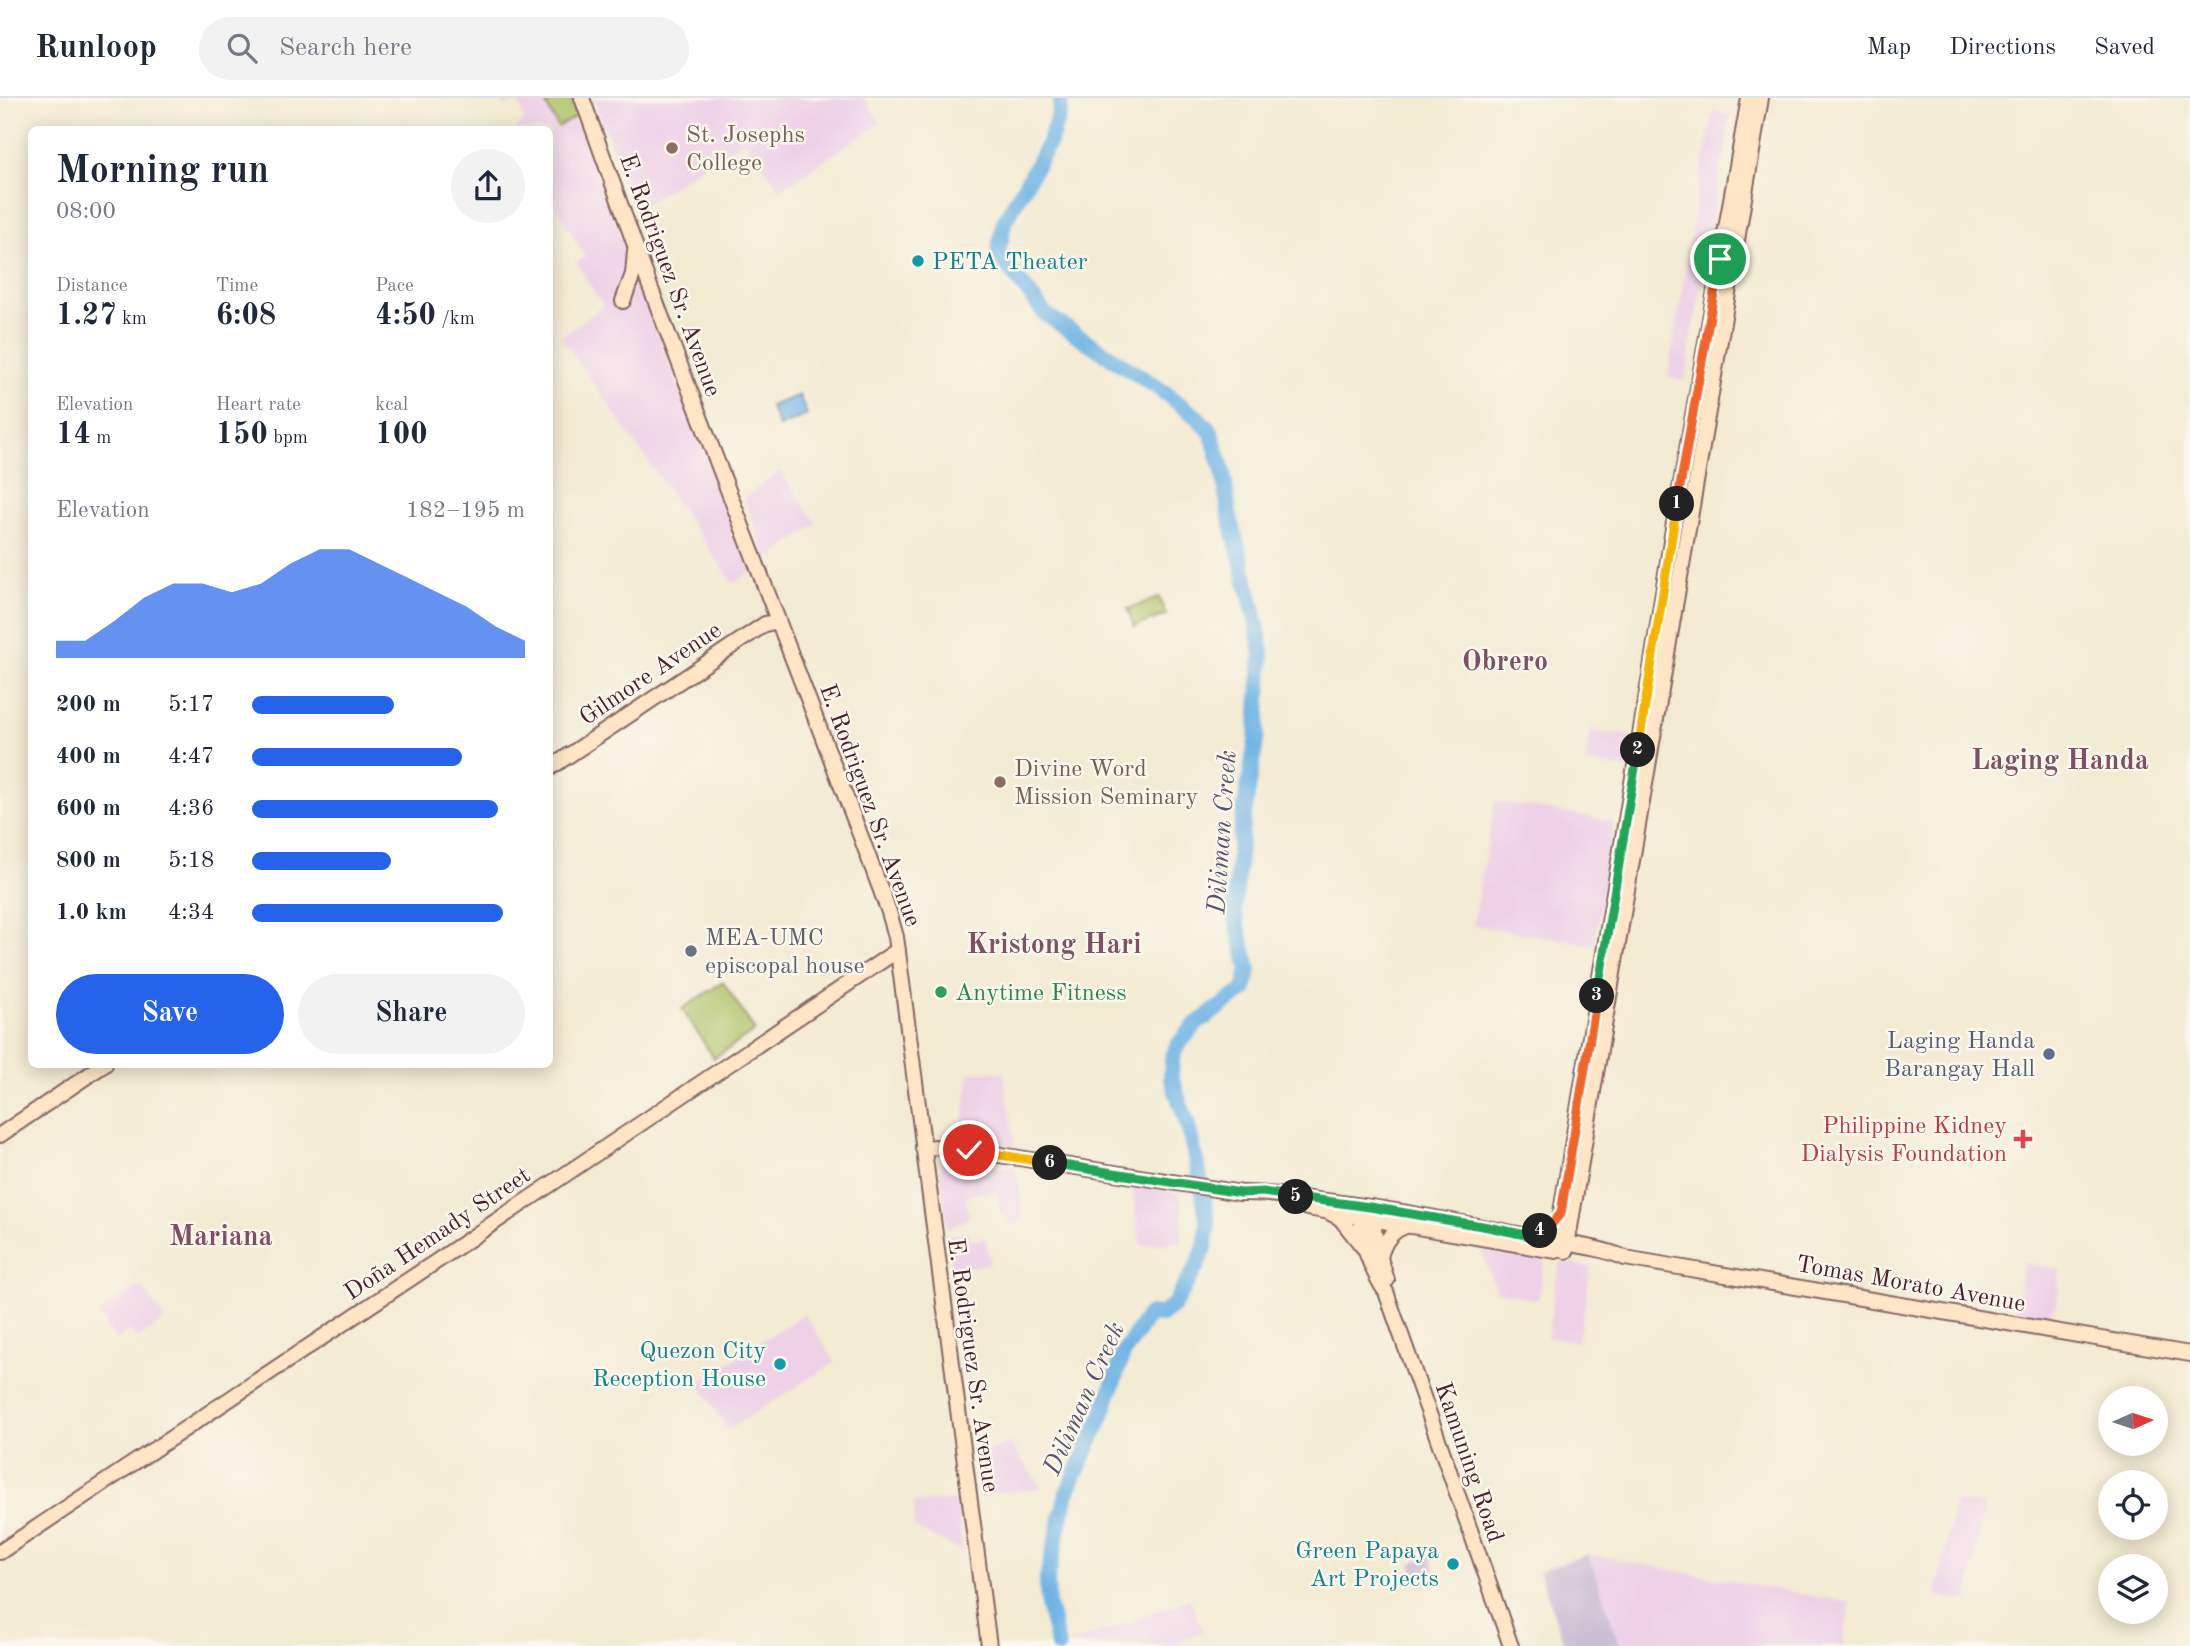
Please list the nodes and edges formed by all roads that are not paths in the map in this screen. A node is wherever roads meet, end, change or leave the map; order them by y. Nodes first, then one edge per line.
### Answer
1 (582, 98) edge
2 (1749, 98) edge
3 (1761, 98) edge
4 (635, 246) junction
5 (623, 301) dead end
6 (778, 621) junction
7 (553, 766) edge
8 (898, 950) junction
9 (1593, 1057) junction
10 (100, 1068) edge
11 (0, 1135) edge
12 (923, 1148) junction
13 (1241, 1193) junction
14 (1328, 1211) junction
15 (1561, 1213) junction
16 (1369, 1214) junction
17 (1410, 1225) junction
18 (1530, 1236) junction
19 (1561, 1247) junction
20 (1373, 1254) junction
21 (2190, 1354) edge
22 (0, 1552) edge
23 (989, 1646) edge
24 (1511, 1646) edge

1 - 4 main road, E. Rodriguez Sr. Avenue
2 - 9 main road
3 - 9 main road
4 - 5 main road
4 - 6 main road, E. Rodriguez Sr. Avenue
6 - 7 main road, Gilmore Avenue
6 - 8 main road, E. Rodriguez Sr. Avenue
8 - 12 main road, E. Rodriguez Sr. Avenue
8 - 22 main road, Doña Hemady Street
9 - 15 main road
9 - 19 main road
10 - 11 main road
12 - 13 main road, Tomas Morato Avenue
12 - 23 main road, E. Rodriguez Sr. Avenue
13 - 14 main road, Tomas Morato Avenue
13 - 16 main road, Tomas Morato Avenue
14 - 16 main road, Tomas Morato Avenue
14 - 20 main road
15 - 18 main road
15 - 19 main road
16 - 17 main road, Tomas Morato Avenue
16 - 18 main road, Tomas Morato Avenue
16 - 20 main road, Kamuning Road
17 - 19 main road, Tomas Morato Avenue
17 - 20 main road
18 - 19 main road, Tomas Morato Avenue
19 - 21 main road, Tomas Morato Avenue
20 - 24 main road, Kamuning Road

